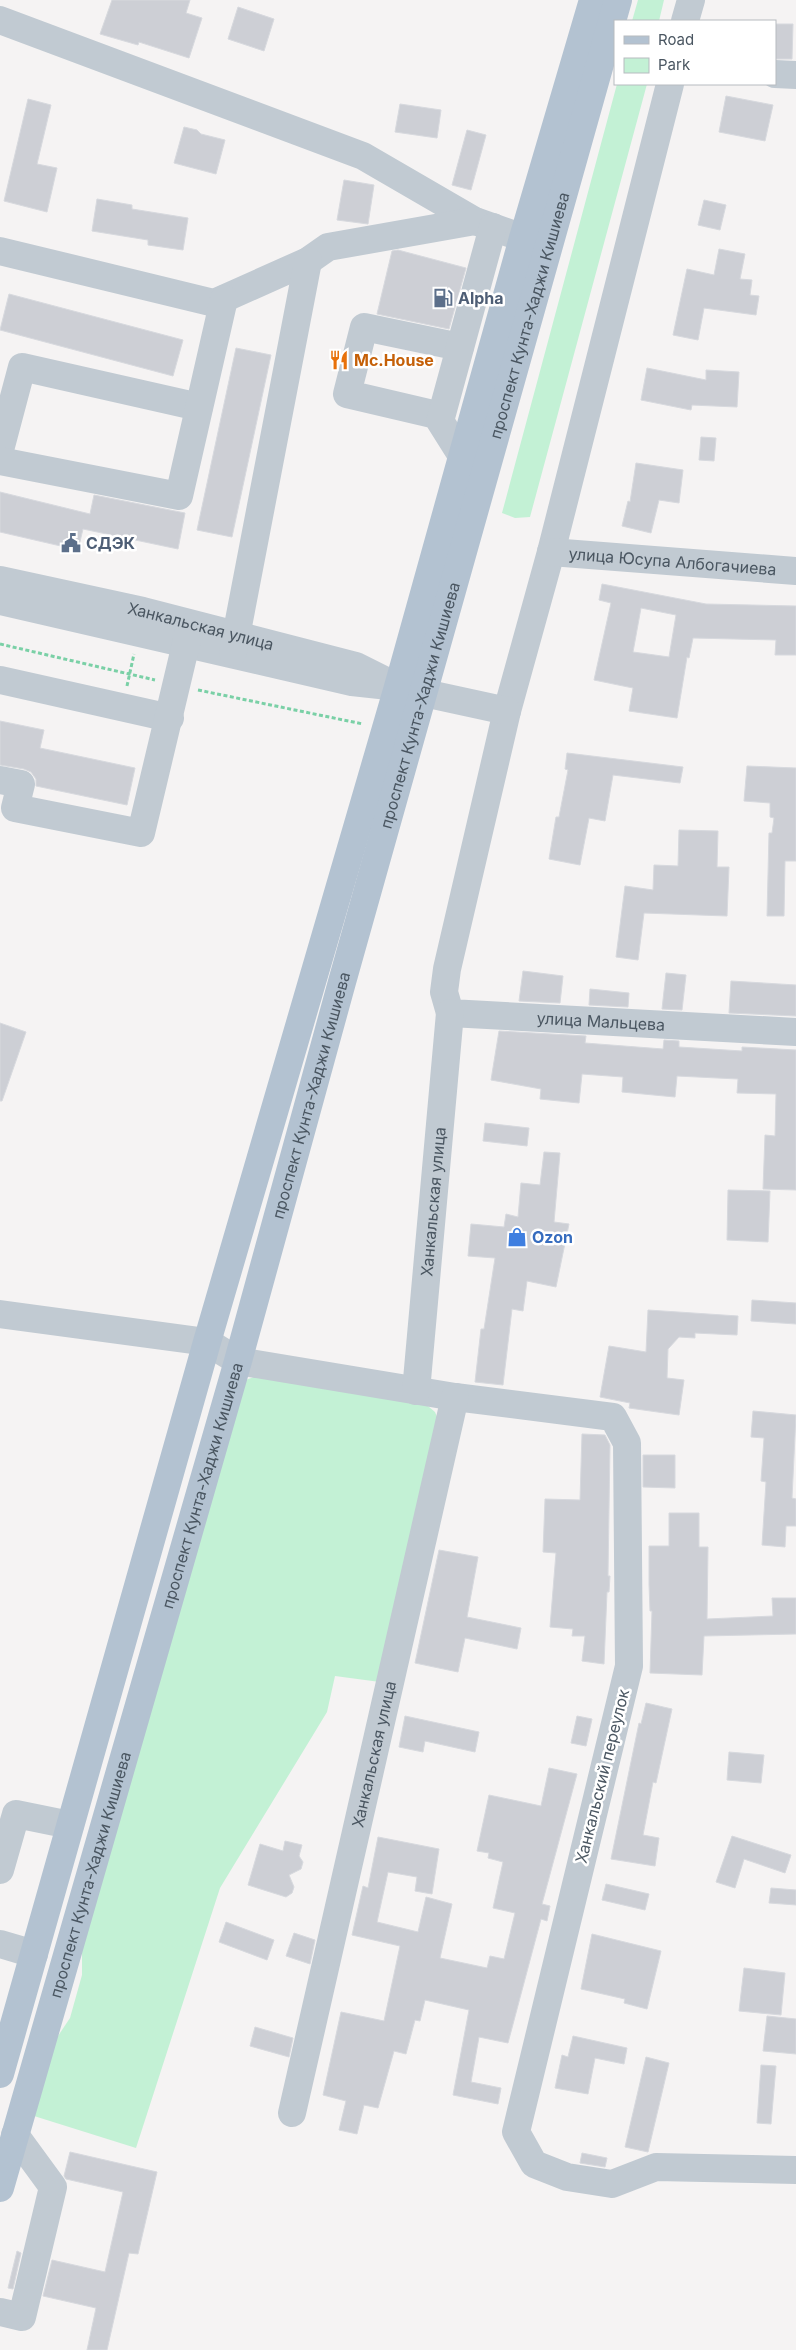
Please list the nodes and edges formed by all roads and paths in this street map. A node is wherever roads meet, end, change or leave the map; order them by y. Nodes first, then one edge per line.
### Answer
1 (593, 0) edge
2 (618, 0) edge
3 (691, 0) edge
4 (0, 20) edge
5 (686, 20) edge
6 (776, 74) edge
7 (796, 74) edge
8 (670, 85) edge
9 (484, 224) junction
10 (523, 238) junction
11 (0, 251) edge
12 (308, 261) junction
13 (224, 299) junction
14 (523, 342) junction
15 (460, 347) junction
16 (199, 407) junction
17 (441, 416) junction
18 (0, 450) edge
19 (462, 456) junction
20 (0, 461) edge
21 (551, 552) junction
22 (796, 571) edge
23 (0, 580) edge
24 (0, 601) edge
25 (188, 635) junction
26 (234, 645) junction
27 (135, 647) dead end
28 (0, 680) edge
29 (398, 687) junction
30 (424, 693) junction
31 (122, 707) junction
32 (507, 711) junction
33 (170, 718) junction
34 (0, 780) edge
35 (450, 1013) junction
36 (796, 1032) edge
37 (0, 1314) edge
38 (207, 1342) junction
39 (238, 1361) junction
40 (416, 1391) junction
41 (454, 1397) junction
42 (70, 1825) junction
43 (0, 1870) edge
44 (0, 1944) edge
45 (34, 1954) junction
46 (0, 2074) edge
47 (292, 2113) dead end
48 (15, 2135) junction
49 (796, 2170) edge
50 (0, 2188) edge
51 (0, 2312) edge

1 - 10 main road, проспект Кунта-Хаджи Кишиева
2 - 14 main road, проспект Кунта-Хаджи Кишиева
3 - 5 street
4 - 9 street
6 - 7 street
8 - 21 street
9 - 10 street
9 - 12 street
9 - 15 street
10 - 14 street
10 - 19 main road, проспект Кунта-Хаджи Кишиева
11 - 13 street
12 - 13 street
12 - 26 street
13 - 16 street
14 - 30 main road, проспект Кунта-Хаджи Кишиева
15 - 17 street
15 - 17 street
16 - 18 street
16 - 20 street
17 - 19 street
19 - 29 main road, проспект Кунта-Хаджи Кишиева
21 - 22 street, улица Юсупа Албогачиева
21 - 32 street
23 - 25 street, Ханкальская улица
24 - 25 street, Ханкальская улица
25 - 26 street, Ханкальская улица
25 - 33 street
26 - 29 street, Ханкальская улица
27 - 31 path
28 - 31 street
29 - 30 street, Ханкальская улица
29 - 38 main road, проспект Кунта-Хаджи Кишиева
30 - 32 street, Ханкальская улица
30 - 39 main road, проспект Кунта-Хаджи Кишиева
31 - 33 street
32 - 35 street
33 - 34 street
35 - 36 street, улица Мальцева
35 - 40 street, Ханкальская улица
37 - 38 street
38 - 39 street
38 - 42 main road, проспект Кунта-Хаджи Кишиева
39 - 40 street
39 - 48 main road, проспект Кунта-Хаджи Кишиева
40 - 41 street
41 - 47 street, Ханкальская улица
41 - 49 street, Ханкальский переулок
42 - 43 street
42 - 45 main road, проспект Кунта-Хаджи Кишиева
44 - 45 street
45 - 46 main road, проспект Кунта-Хаджи Кишиева
48 - 50 main road, проспект Кунта-Хаджи Кишиева
48 - 51 street

